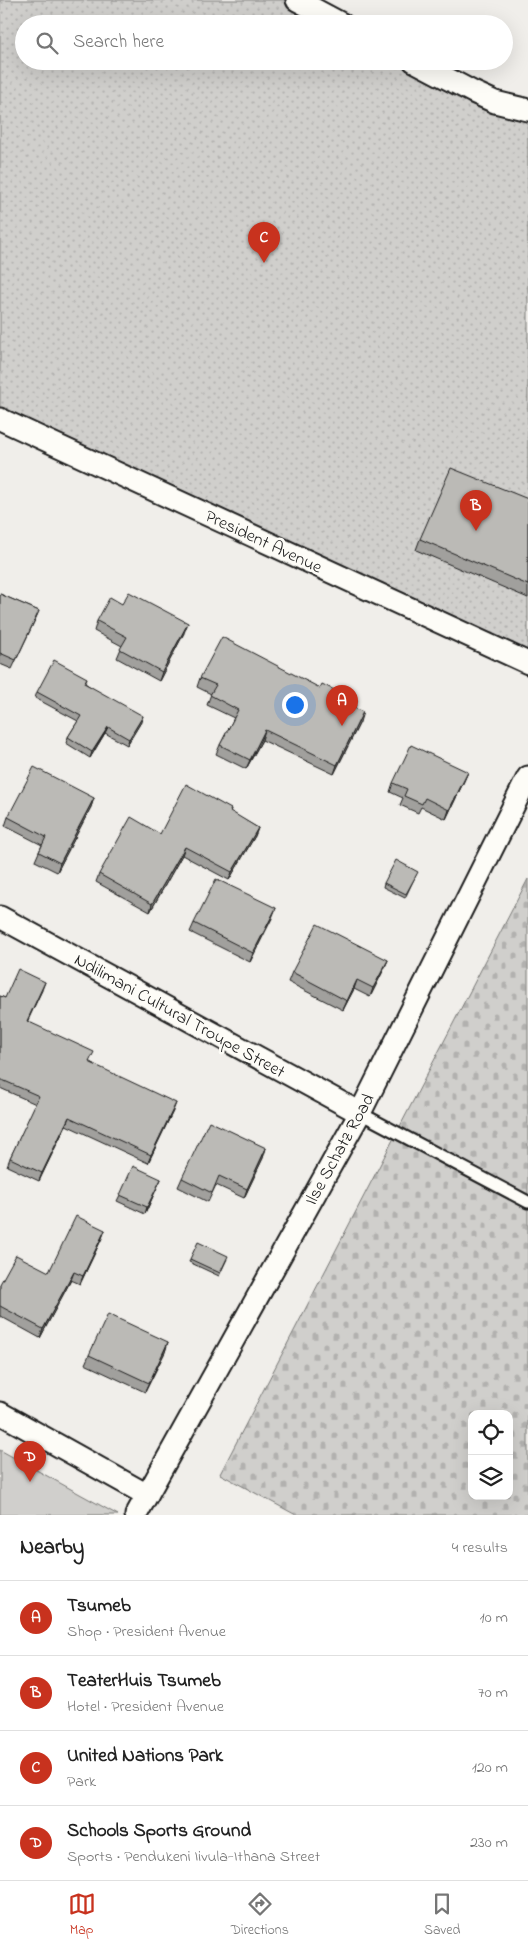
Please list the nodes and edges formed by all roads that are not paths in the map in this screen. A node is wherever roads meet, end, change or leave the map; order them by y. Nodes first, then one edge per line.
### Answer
1 (297, 0) edge
2 (325, 15) edge
3 (431, 70) edge
4 (528, 110) edge
5 (0, 419) edge
6 (528, 663) edge
7 (528, 777) edge
8 (0, 917) edge
9 (360, 1113) junction
10 (528, 1202) edge
11 (0, 1413) edge
12 (147, 1495) junction
13 (136, 1515) edge

1 - 2 street
3 - 4 street
5 - 6 street, President Avenue
7 - 9 street, Ilse Schatz Road
8 - 9 street, Ndilimani Cultural Troupe Street
9 - 10 lane
9 - 12 street, Ilse Schatz Road
11 - 12 street
12 - 13 street, Ilse Schatz Road

